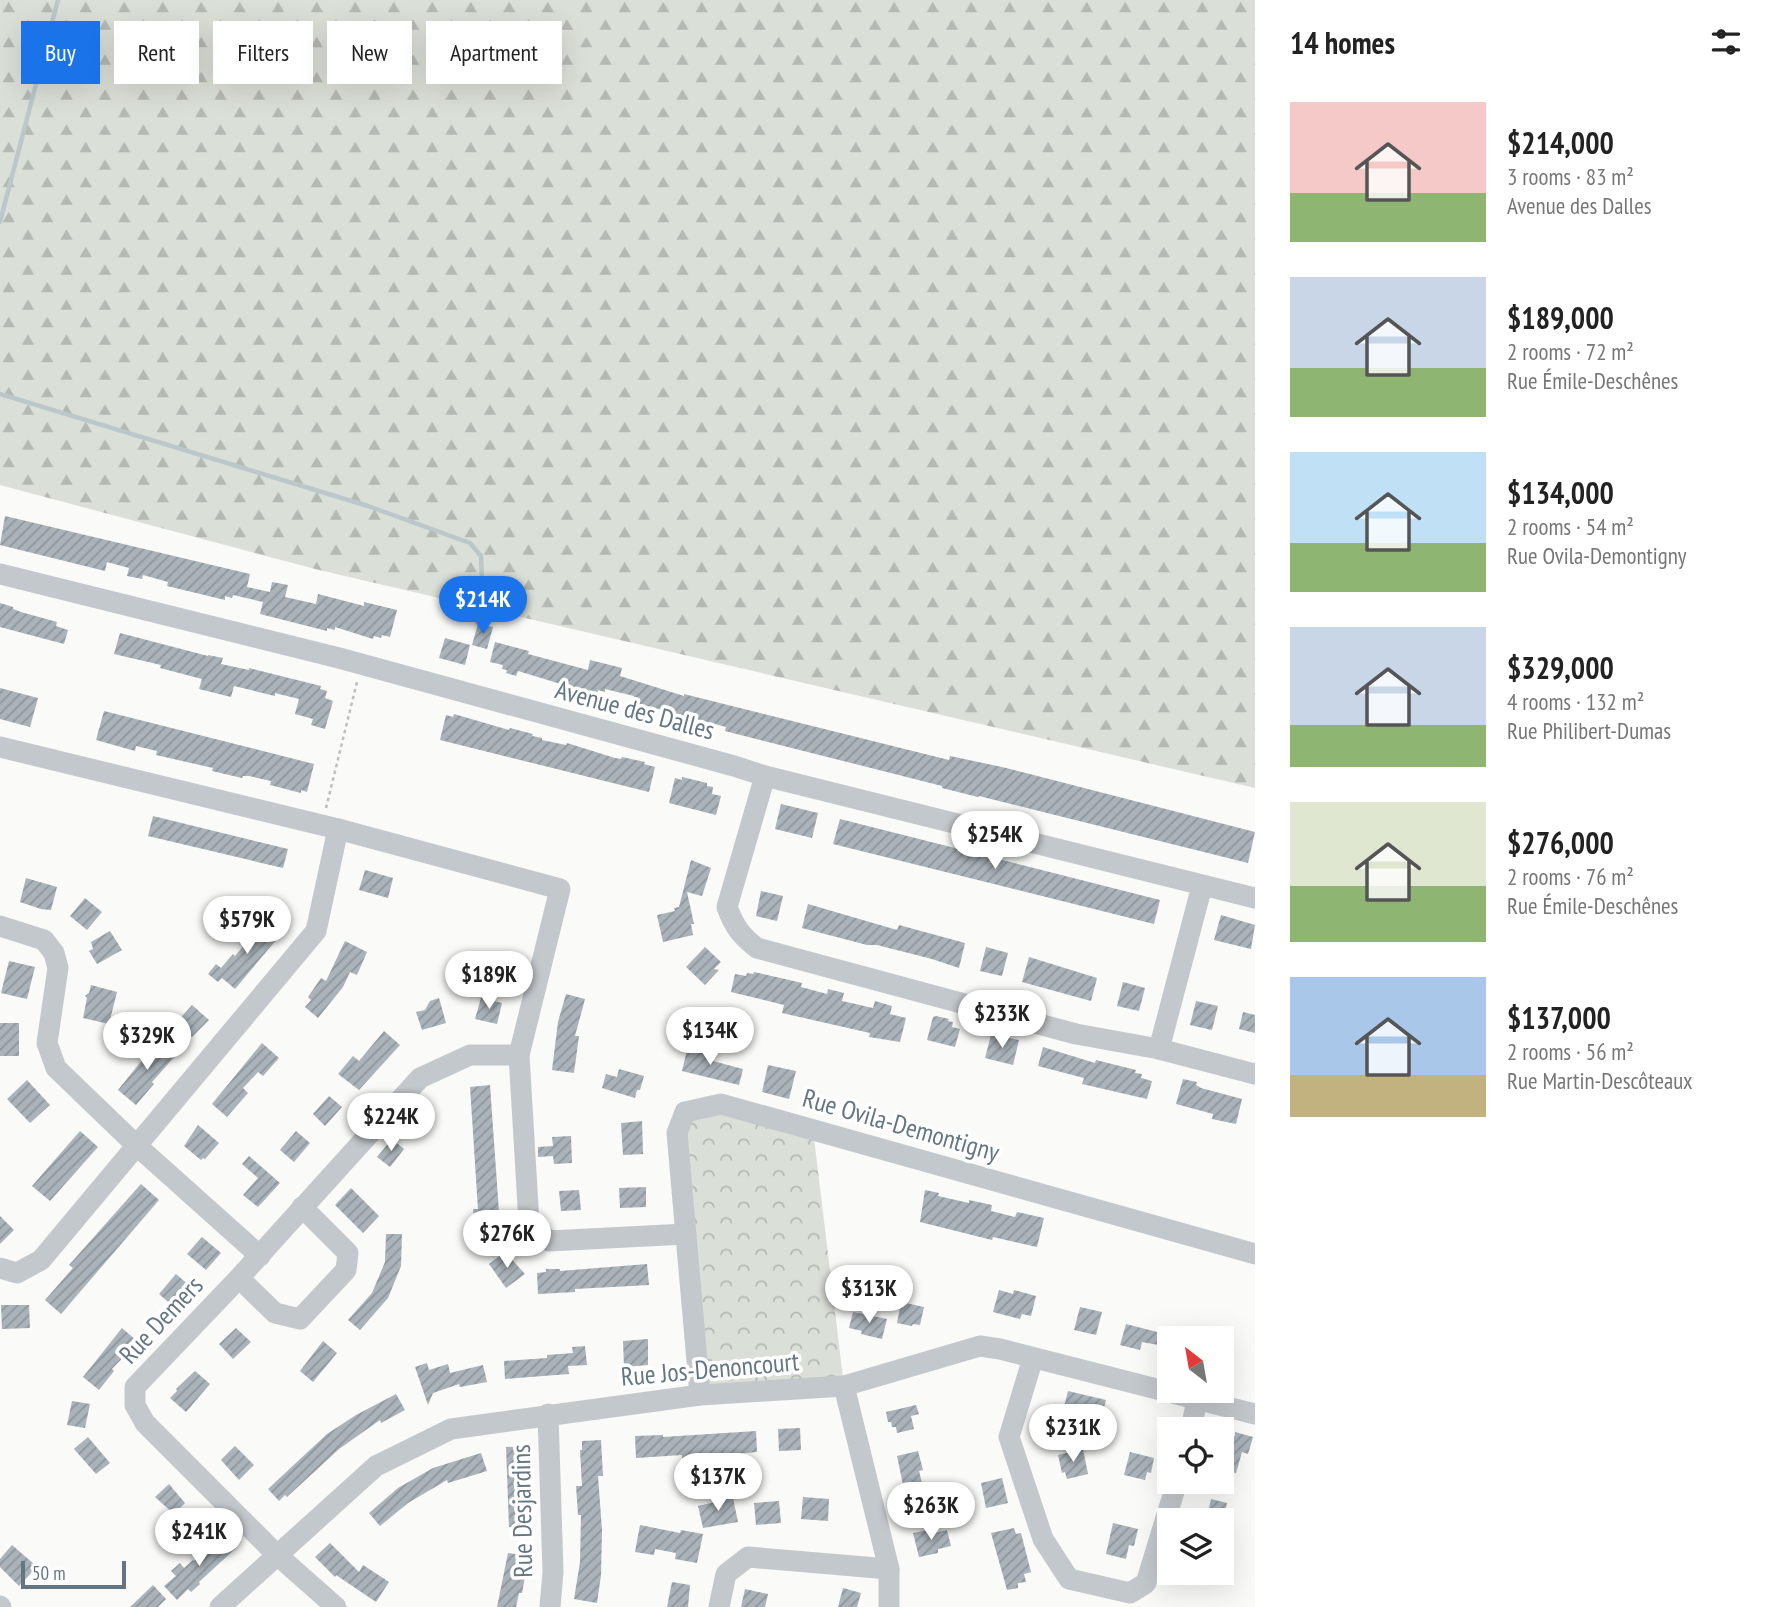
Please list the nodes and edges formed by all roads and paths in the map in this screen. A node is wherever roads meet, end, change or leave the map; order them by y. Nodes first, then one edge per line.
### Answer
1 (0, 574) edge
2 (362, 664) junction
3 (0, 747) edge
4 (765, 776) junction
5 (330, 827) junction
6 (1202, 886) junction
7 (1255, 898) edge
8 (0, 926) edge
9 (1159, 1049) junction
10 (519, 1055) junction
11 (1255, 1074) edge
12 (136, 1145) junction
13 (302, 1207) junction
14 (686, 1234) junction
15 (1255, 1254) edge
16 (260, 1256) junction
17 (0, 1268) edge
18 (239, 1278) junction
19 (1033, 1357) junction
20 (844, 1386) junction
21 (1157, 1389) edge
22 (700, 1395) junction
23 (1216, 1404) edge
24 (548, 1414) junction
25 (1255, 1414) edge
26 (1173, 1494) edge
27 (276, 1554) junction
28 (889, 1569) junction
29 (220, 1607) edge
30 (336, 1607) edge
31 (550, 1607) edge
32 (719, 1607) edge
33 (889, 1607) edge

1 - 2 street, Avenue des Dalles
2 - 4 street, Avenue des Dalles
2 - 5 path
3 - 5 street
4 - 6 street, Avenue des Dalles
4 - 9 street
5 - 10 street
5 - 12 street
6 - 7 street, Avenue des Dalles
6 - 9 street
8 - 12 street
9 - 11 street
10 - 13 street, Rue Demers
10 - 14 street
12 - 16 street
12 - 17 street
13 - 16 street, Rue Demers
13 - 18 street, Rue Demers
14 - 15 street, Rue Ovila-Demontigny
14 - 22 street, Rue Ovila-Demontigny
16 - 18 street, Rue Demers
18 - 27 street, Rue Demers
19 - 20 street, Rue Jos-Denoncourt
19 - 21 street, Rue Jos-Denoncourt
19 - 26 street
20 - 22 street, Rue Jos-Denoncourt
20 - 28 street
22 - 24 street, Rue Jos-Denoncourt
23 - 25 street, Rue Jos-Denoncourt
24 - 27 street, Rue Jos-Denoncourt
24 - 31 street, Rue Desjardins
27 - 29 street, Rue Jos-Denoncourt
27 - 30 street
28 - 32 street
28 - 33 street

